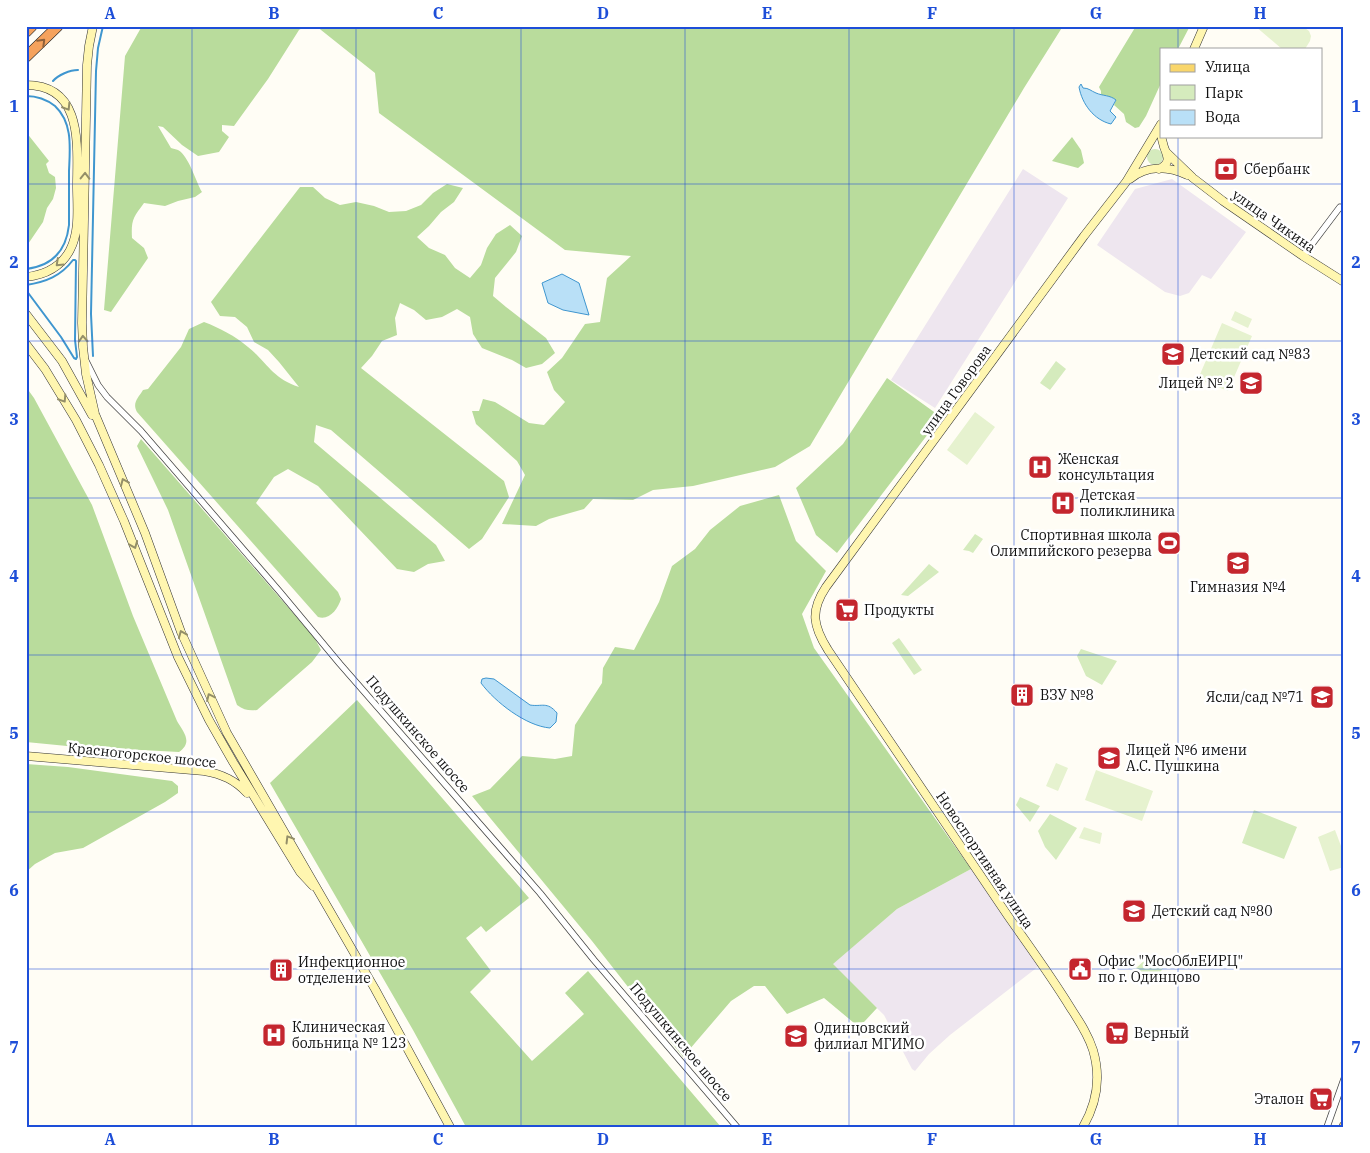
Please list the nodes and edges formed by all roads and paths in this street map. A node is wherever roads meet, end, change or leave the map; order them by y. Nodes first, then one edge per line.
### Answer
1 (32, 26) edge
2 (58, 26) edge
3 (94, 26) edge
4 (1204, 26) edge
5 (26, 32) edge
6 (1194, 48) edge
7 (26, 57) edge
8 (26, 86) edge
9 (1160, 126) edge
10 (1162, 138) edge
11 (1165, 150) junction
12 (1145, 152) junction
13 (1157, 169) junction
14 (1193, 178) junction
15 (1126, 182) junction
16 (1344, 209) edge
17 (1303, 256) junction
18 (26, 277) edge
19 (1344, 282) edge
20 (26, 314) edge
21 (26, 344) edge
22 (84, 357) junction
23 (104, 437) junction
24 (815, 616) joint
25 (26, 756) edge
26 (267, 819) junction
27 (322, 896) junction
28 (1344, 1079) edge
29 (450, 1127) edge
30 (737, 1127) edge
31 (1083, 1127) edge
32 (1327, 1127) edge

1 - 5 highway
7 -> 2 highway
22 -> 3 main road
4 - 6 main road
8 -> 18 main road
9 - 12 main road, улица Говорова
10 - 11 main road
11 - 12 main road
11 - 13 main road
11 - 14 main road, улица Чикина
12 - 13 main road
12 - 15 main road, улица Говорова
13 - 14 main road, улица Чикина
13 - 15 main road, улица Говорова
14 - 17 main road, улица Чикина
15 - 24 main road, улица Говорова
16 - 17 street
17 - 19 main road, улица Чикина
20 - 23 main road
21 -> 26 main road
22 - 23 main road
22 - 30 street, Подушкинское шоссе
27 -> 23 main road
24 - 31 main road, Новоспортивная улица
25 - 26 main road, Красногорское шоссе
26 - 27 main road
27 - 29 main road
28 - 32 street

